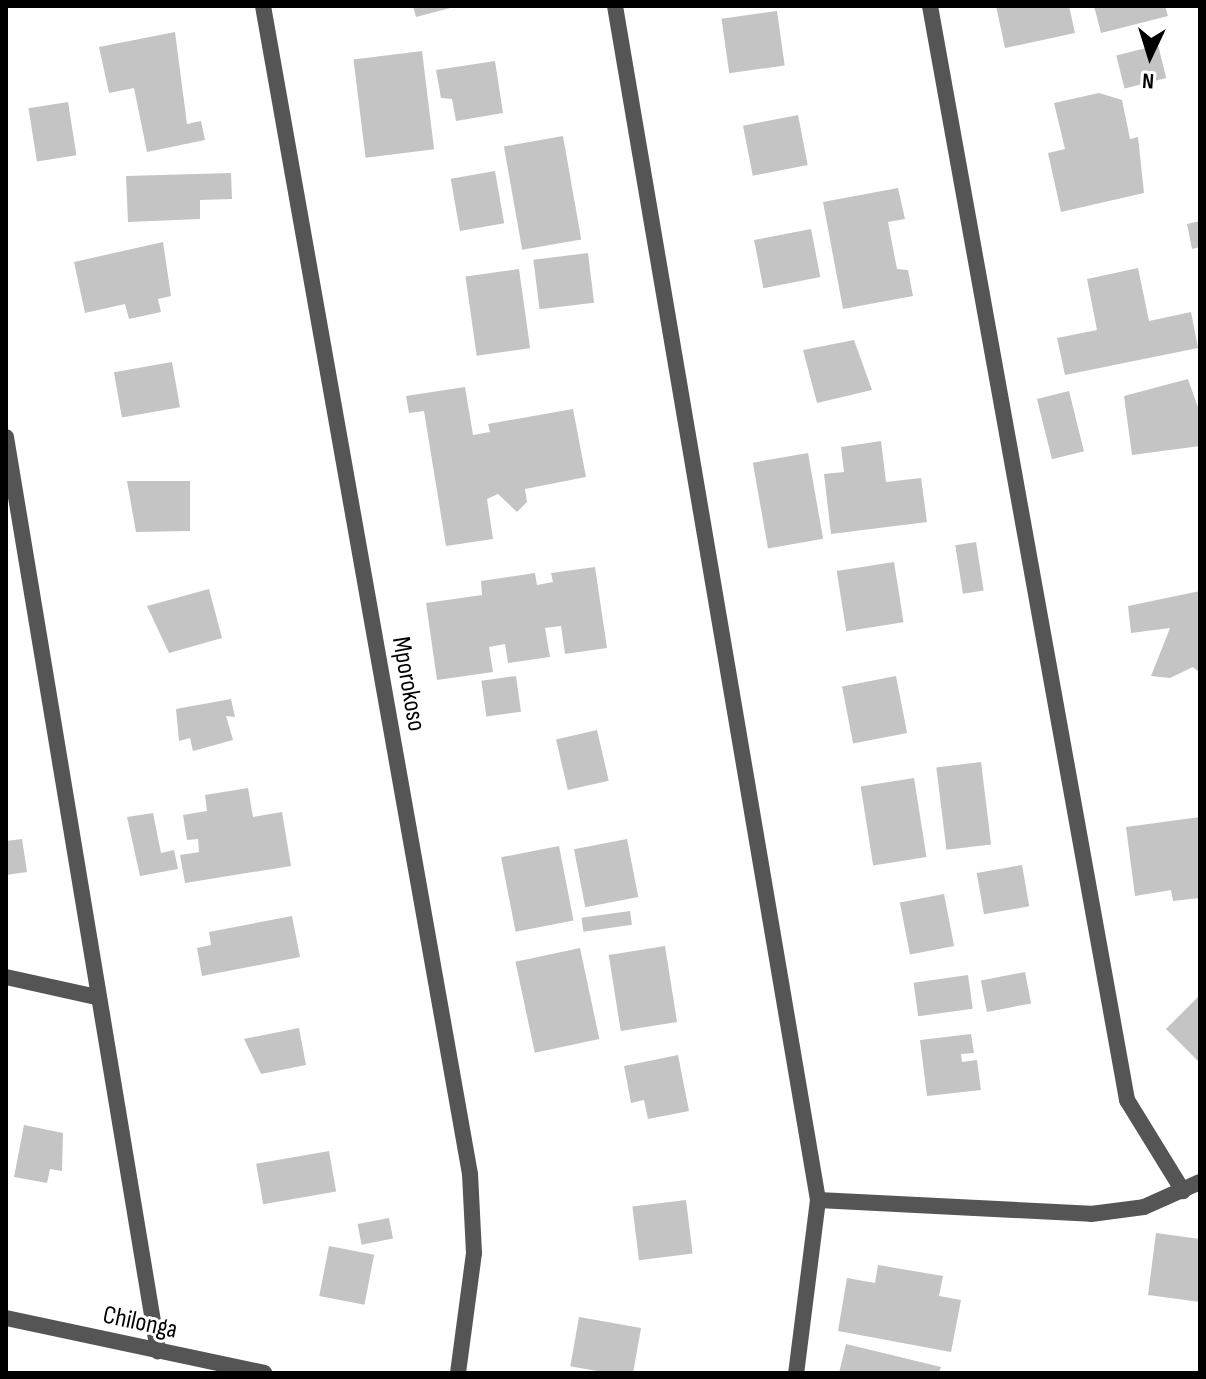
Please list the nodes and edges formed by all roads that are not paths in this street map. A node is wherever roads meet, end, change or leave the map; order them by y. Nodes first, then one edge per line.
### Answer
1 (263, 6) edge
2 (615, 6) edge
3 (930, 6) edge
4 (6, 437) edge
5 (6, 977) edge
6 (96, 997) junction
7 (1200, 1182) edge
8 (1183, 1191) junction
9 (818, 1200) junction
10 (6, 1318) edge
11 (158, 1351) junction
12 (264, 1373) edge
13 (458, 1373) edge
14 (796, 1373) edge

1 - 13 street, Mporokoso
2 - 9 street
3 - 8 street
4 - 6 street
5 - 6 street
6 - 11 street
7 - 8 street
8 - 9 street
9 - 14 street
10 - 11 street, Chilonga
11 - 12 street, Chilonga

